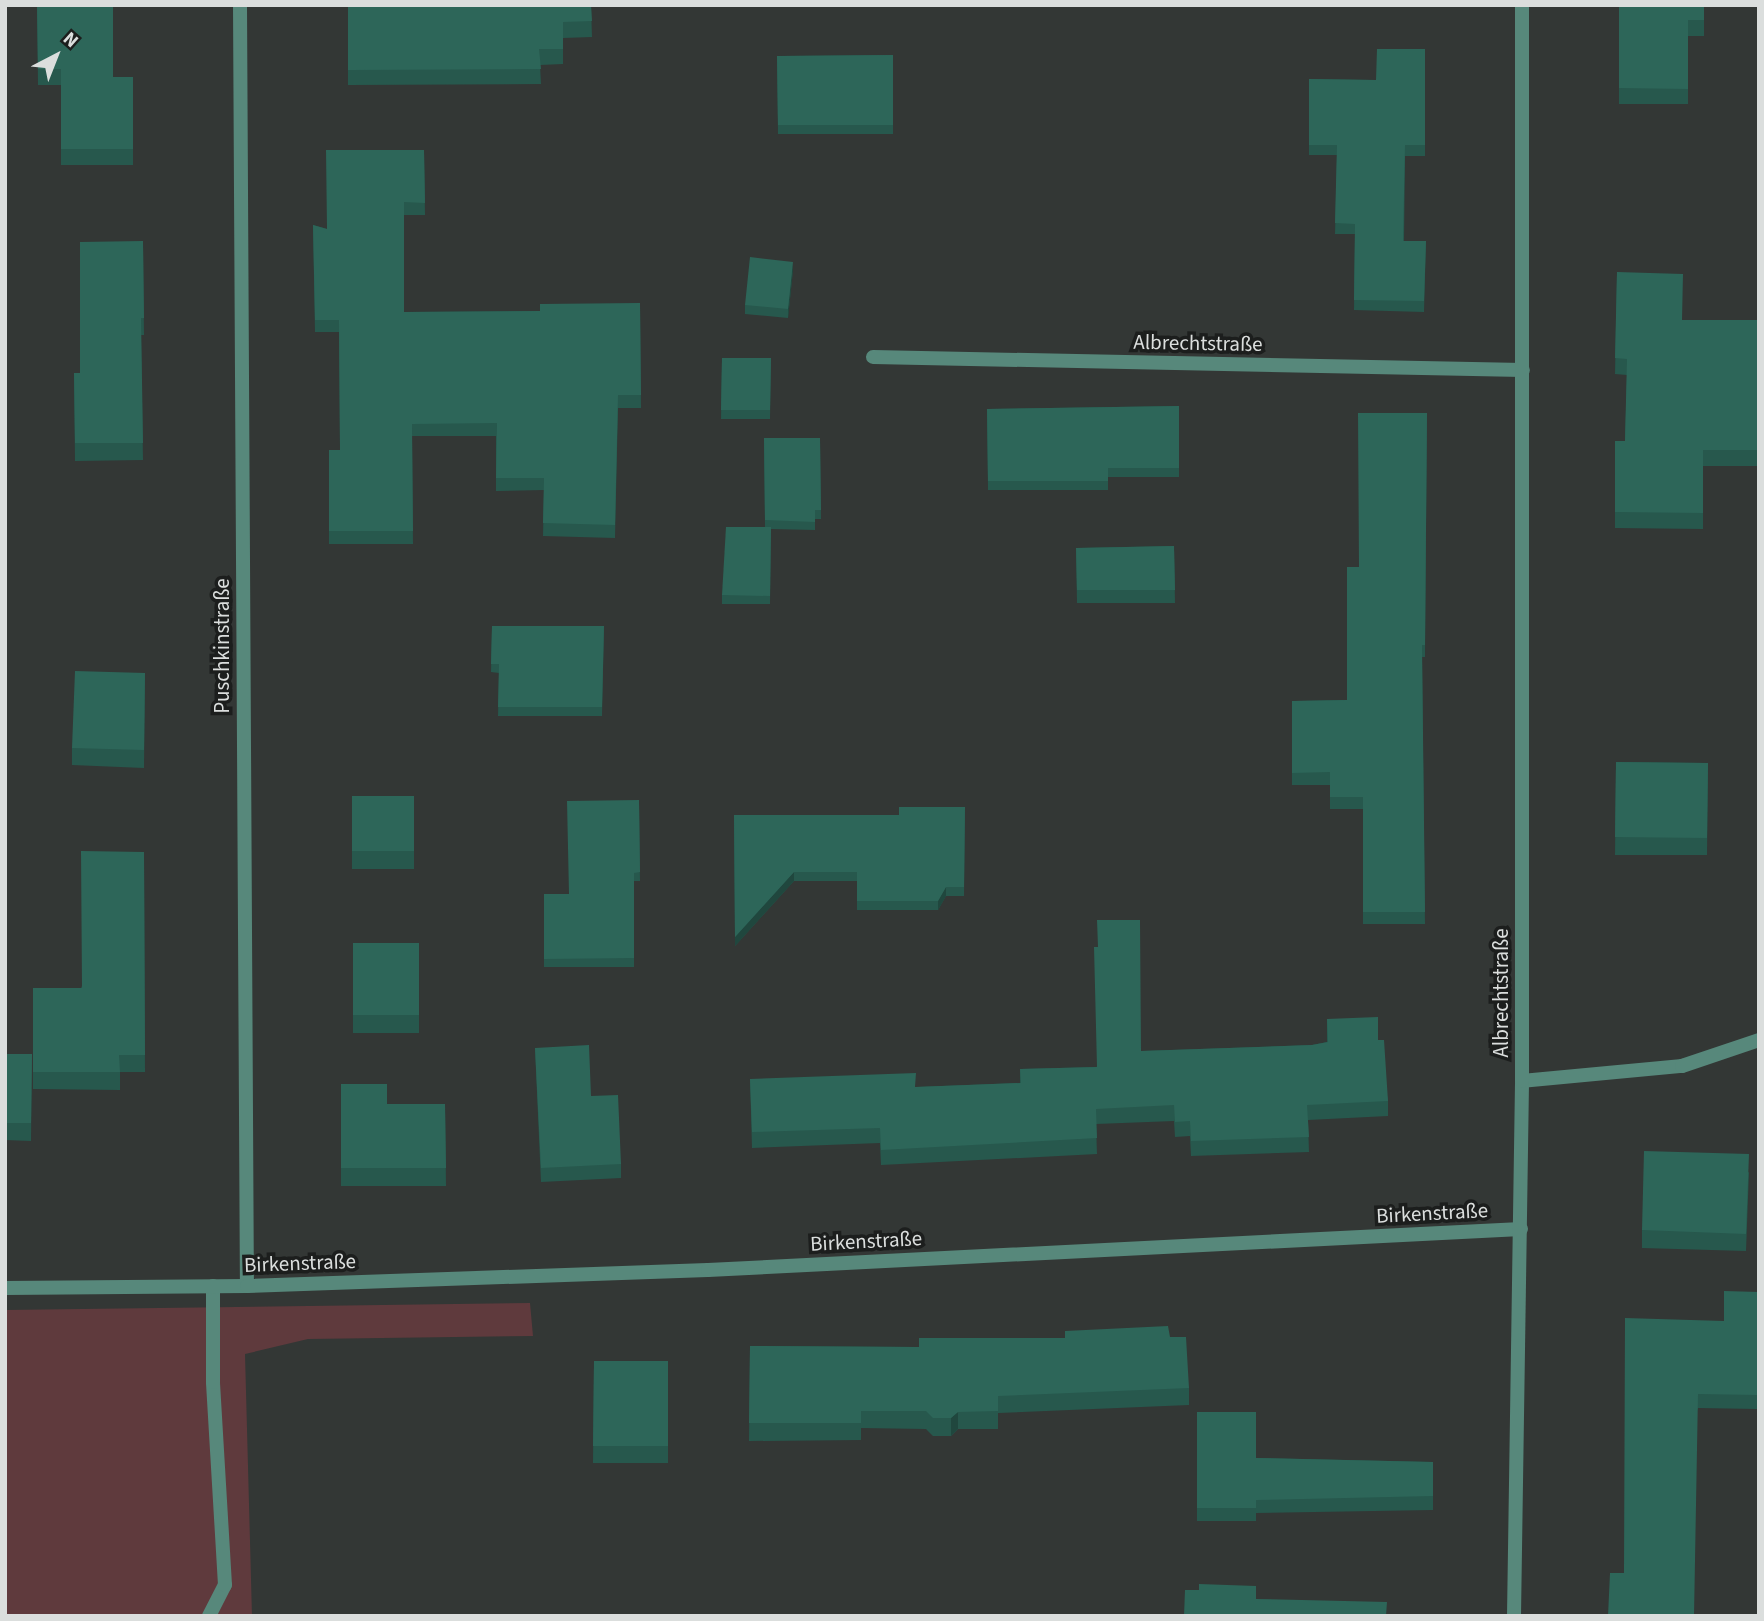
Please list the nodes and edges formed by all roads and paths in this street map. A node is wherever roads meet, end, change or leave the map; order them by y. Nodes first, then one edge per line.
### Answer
1 (240, 5) edge
2 (1522, 5) edge
3 (873, 357) dead end
4 (1523, 370) junction
5 (1759, 1040) edge
6 (1522, 1081) junction
7 (1521, 1230) junction
8 (213, 1286) junction
9 (247, 1286) junction
10 (5, 1288) edge
11 (209, 1616) edge
12 (1514, 1616) edge

1 - 9 street, Puschkinstraße
2 - 4 street, Albrechtstraße
3 - 4 street, Albrechtstraße
4 - 6 street, Albrechtstraße
5 - 6 street
6 - 7 street, Albrechtstraße
7 - 9 street, Birkenstraße
7 - 12 street, Albrechtstraße
8 - 9 street, Birkenstraße
8 - 10 street, Birkenstraße
8 - 11 street

